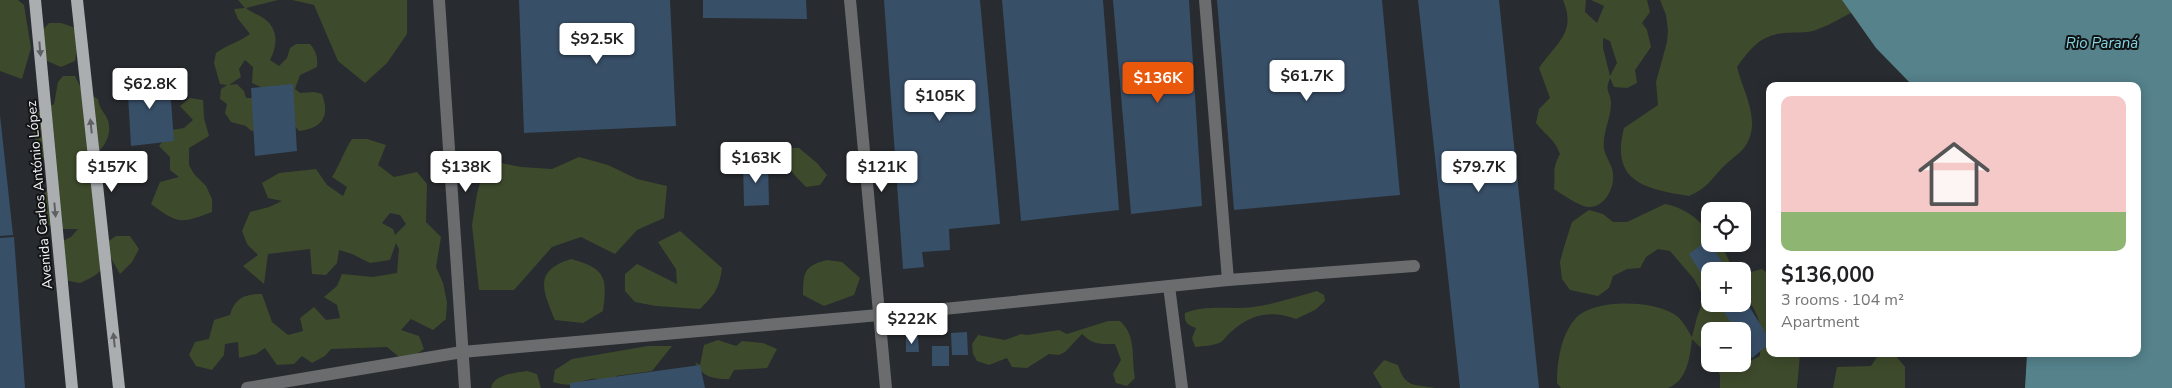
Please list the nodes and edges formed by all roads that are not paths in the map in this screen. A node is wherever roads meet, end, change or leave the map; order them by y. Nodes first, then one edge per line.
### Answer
1 (35, 0) edge
2 (77, 0) edge
3 (439, 0) edge
4 (850, 0) edge
5 (1205, 0) edge
6 (1414, 266) dead end
7 (1228, 280) junction
8 (1168, 286) junction
9 (879, 315) junction
10 (462, 352) junction
11 (72, 388) edge
12 (119, 388) edge
13 (248, 388) edge
14 (466, 388) edge
15 (886, 388) edge
16 (1182, 388) edge

1 -> 11 main road, Avenida Carlos António López
12 -> 2 main road
3 - 10 street
4 - 9 street
5 - 7 street
6 - 7 street
7 - 8 street
8 - 9 street
8 - 16 street
9 - 10 street
9 - 15 street
10 - 13 street
10 - 14 street

